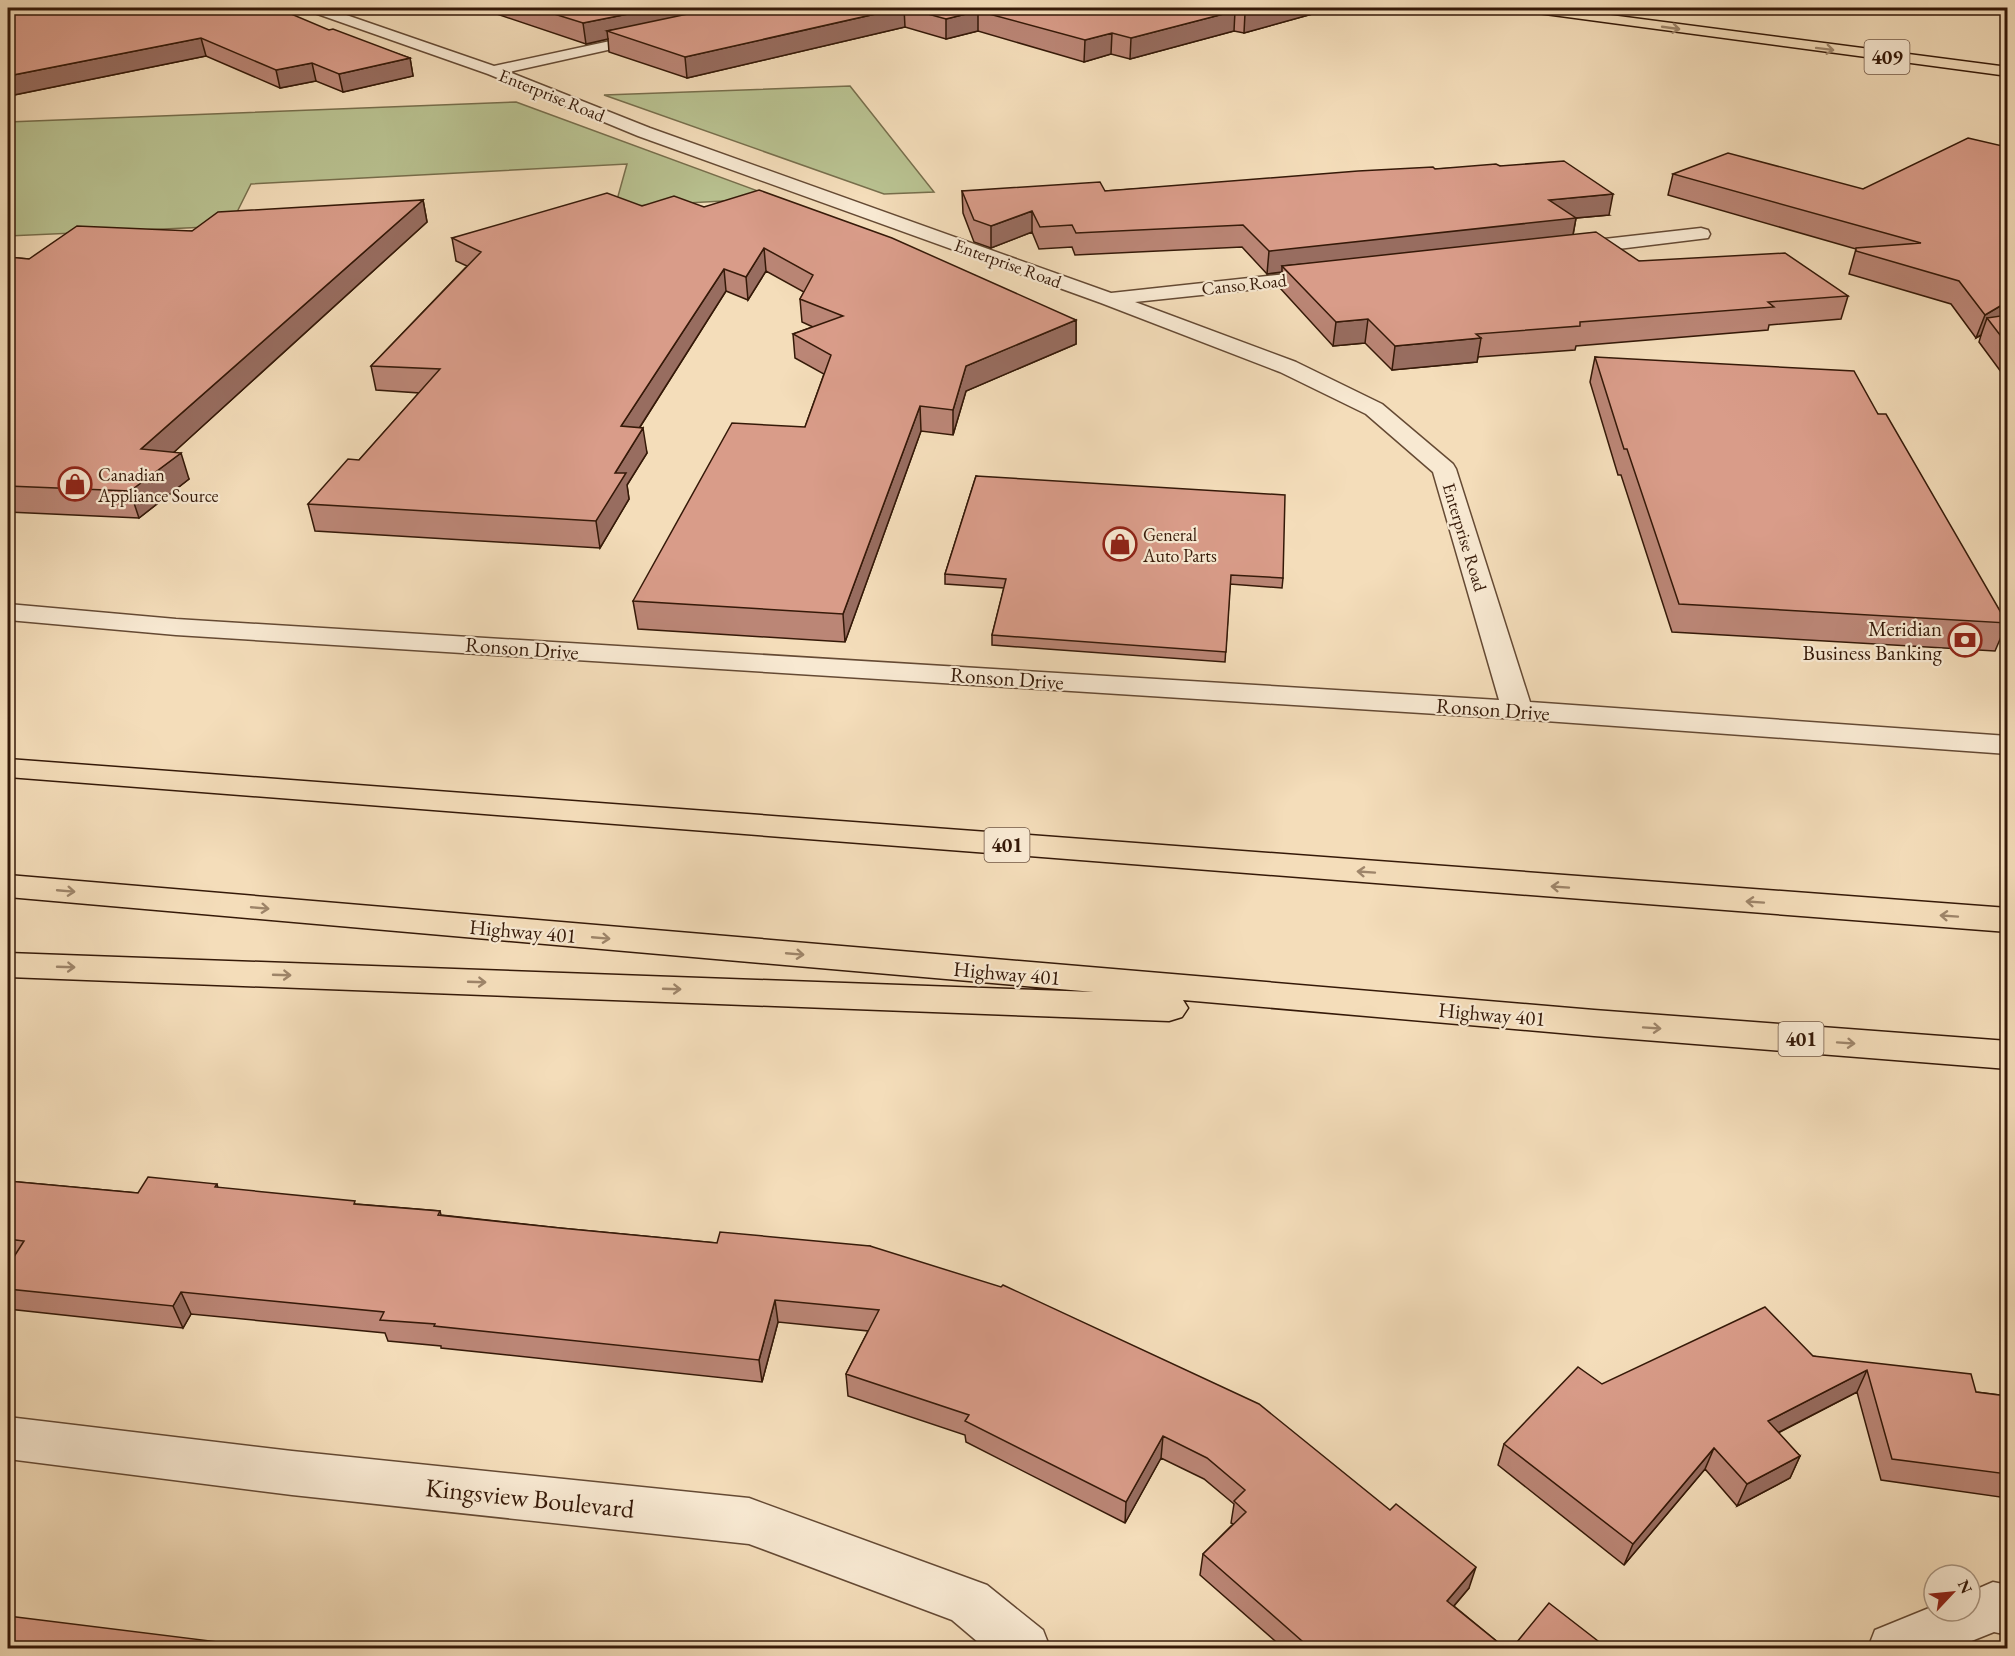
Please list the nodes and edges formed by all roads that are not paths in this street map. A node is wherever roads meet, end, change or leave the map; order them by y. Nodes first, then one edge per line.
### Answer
1 (314, 8) edge
2 (1530, 8) edge
3 (1633, 8) edge
4 (671, 31) edge
5 (2007, 58) edge
6 (493, 71) junction
7 (2007, 72) edge
8 (1701, 234) dead end
9 (1548, 251) edge
10 (1346, 273) edge
11 (1108, 299) junction
12 (8, 612) edge
13 (1517, 710) junction
14 (2007, 745) edge
15 (8, 768) edge
16 (8, 886) edge
17 (2007, 920) edge
18 (8, 965) edge
19 (1594, 1023) junction
20 (2007, 1055) edge
21 (8, 1438) edge
22 (2007, 1610) edge
23 (1024, 1648) edge
24 (1894, 1648) edge

1 - 6 street, Enterprise Road
2 -> 7 highway, 409
3 - 5 highway, 409
4 - 6 street
6 - 11 street, Enterprise Road
8 - 9 street
10 - 11 street, Canso Road
11 - 13 street, Enterprise Road
12 - 13 street, Ronson Drive
13 - 14 street, Ronson Drive
17 -> 15 highway, 401
16 -> 19 highway, Highway 401 / 401
18 -> 19 highway
19 -> 20 highway, Highway 401 / 401
21 - 23 street, Kingsview Boulevard
22 - 24 street

